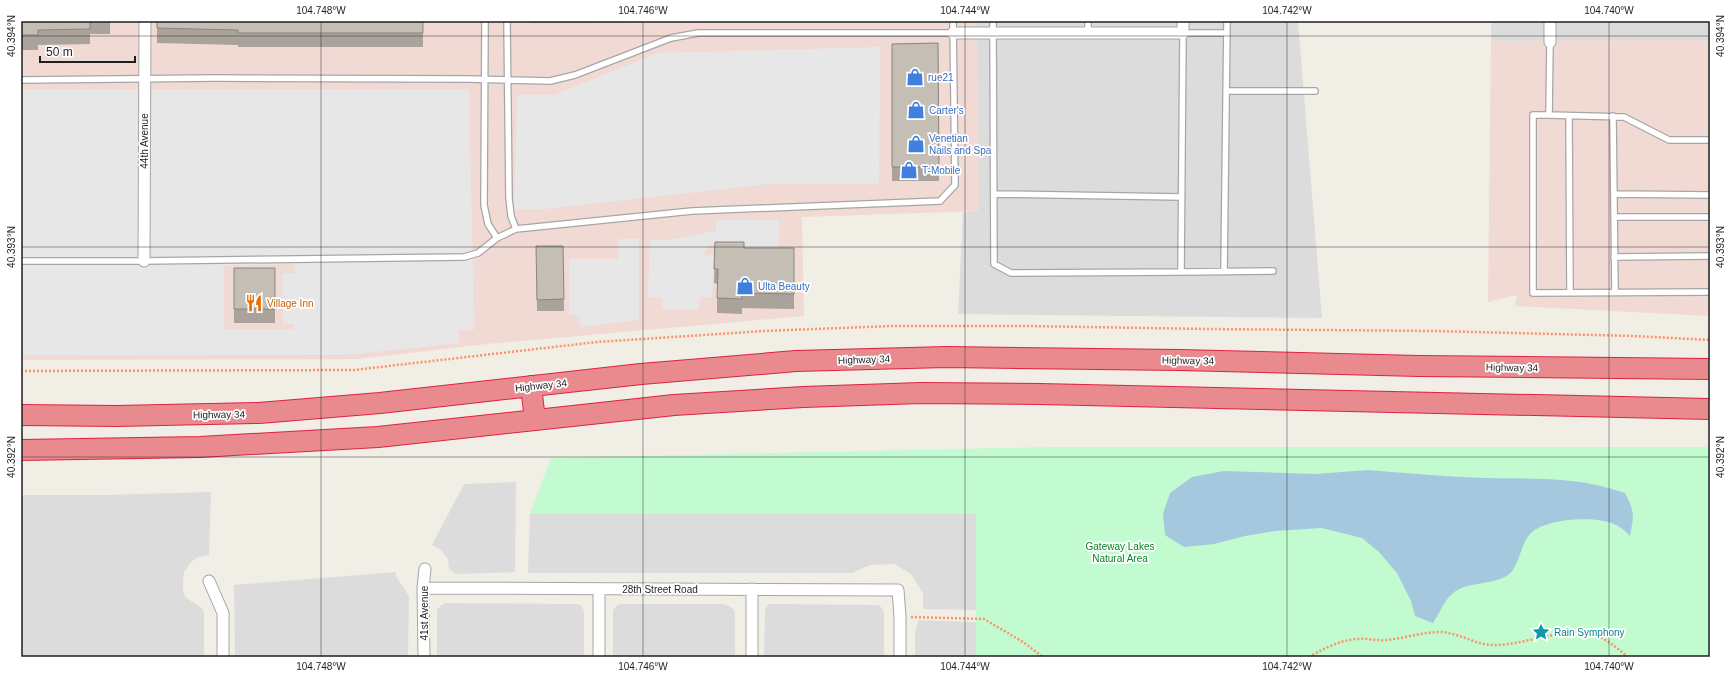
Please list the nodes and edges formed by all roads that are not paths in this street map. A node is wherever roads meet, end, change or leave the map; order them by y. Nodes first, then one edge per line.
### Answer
1 (145, 21) edge
2 (485, 21) edge
3 (507, 21) edge
4 (953, 21) edge
5 (993, 21) edge
6 (1088, 21) edge
7 (1183, 21) edge
8 (1226, 21) edge
9 (1550, 21) edge
10 (953, 32) junction
11 (993, 32) junction
12 (1088, 32) junction
13 (1183, 32) junction
14 (1226, 32) junction
15 (1550, 42) joint
16 (145, 78) junction
17 (484, 79) junction
18 (21, 80) edge
19 (508, 80) junction
20 (1226, 91) junction
21 (1314, 92) dead end
22 (1549, 115) junction
23 (1569, 116) junction
24 (1613, 116) junction
25 (1710, 140) edge
26 (995, 194) junction
27 (1614, 194) junction
28 (1710, 195) edge
29 (1182, 197) junction
30 (1710, 216) edge
31 (1614, 217) junction
32 (516, 230) junction
33 (496, 238) junction
34 (1710, 256) edge
35 (1614, 257) junction
36 (21, 261) edge
37 (144, 262) junction
38 (1273, 271) dead end
39 (1181, 272) junction
40 (1224, 272) junction
41 (1615, 292) junction
42 (1710, 292) edge
43 (1570, 293) junction
44 (1710, 369) edge
45 (531, 386) junction
46 (1710, 409) edge
47 (21, 415) edge
48 (534, 420) junction
49 (21, 450) edge
50 (426, 569) dead end
51 (209, 581) dead end
52 (423, 588) junction
53 (752, 589) junction
54 (599, 590) junction
55 (223, 657) edge
56 (424, 657) edge
57 (599, 657) edge
58 (752, 657) edge
59 (900, 657) edge

1 - 16 street, 44th Avenue
2 - 17 lane
3 - 19 lane
4 - 10 lane
5 - 11 lane
6 - 12 lane
7 - 13 street
8 - 14 lane
9 - 15 street
10 - 11 street
10 - 19 lane
10 - 32 lane
11 - 12 street
11 - 26 lane
12 - 13 street
13 - 14 lane
13 - 29 lane
14 - 20 lane
15 - 22 lane
16 - 17 lane
16 - 18 lane
16 - 37 street, 44th Avenue
17 - 19 lane
17 - 33 lane
19 - 32 lane
20 - 21 lane
20 - 40 lane
22 - 23 lane
22 - 43 lane
23 - 24 lane
23 - 43 lane
24 - 25 lane
24 - 27 lane
26 - 29 lane
26 - 39 lane
27 - 28 lane
27 - 31 lane
29 - 39 lane
30 - 31 lane
31 - 35 lane
32 - 33 lane
33 - 37 lane
34 - 35 lane
35 - 41 lane
36 - 37 lane
38 - 40 lane
39 - 40 lane
41 - 42 lane
41 - 43 lane
44 - 45 highway, Highway 34
45 - 47 highway, Highway 34
45 - 48 highway
46 - 48 highway
48 - 49 highway
50 - 52 street, 41st Avenue
51 - 55 street
52 - 54 street, 28th Street Road
52 - 56 street, 41st Avenue
53 - 54 street, 28th Street Road
53 - 58 street
53 - 59 street, 28th Street Road
54 - 57 street

